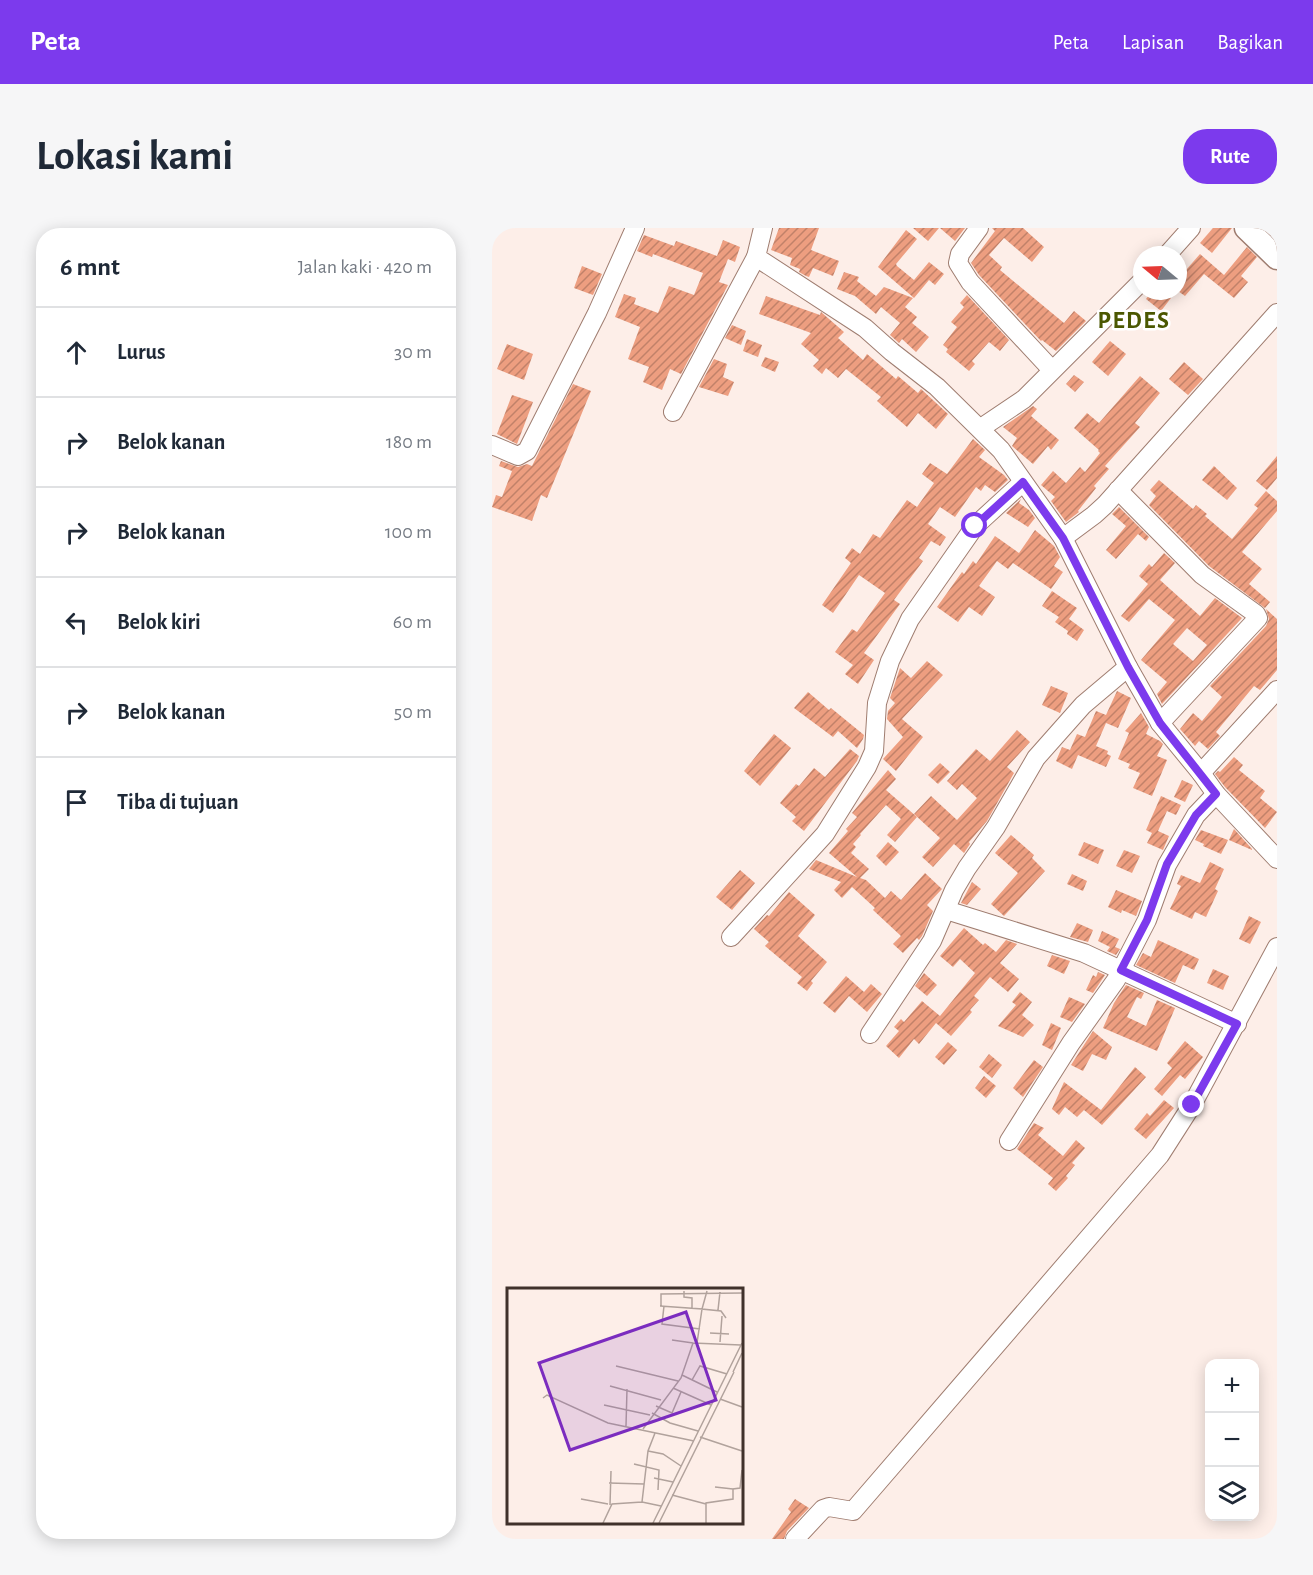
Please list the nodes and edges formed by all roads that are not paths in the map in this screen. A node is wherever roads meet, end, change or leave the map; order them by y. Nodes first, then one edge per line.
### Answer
1 (635, 228) edge
2 (763, 228) edge
3 (979, 228) edge
4 (1191, 228) edge
5 (1246, 228) edge
6 (1175, 246) edge
7 (756, 257) junction
8 (1277, 258) edge
9 (1133, 290) edge
10 (1277, 314) edge
11 (1052, 370) junction
12 (673, 412) dead end
13 (981, 428) junction
14 (492, 445) edge
15 (1023, 482) junction
16 (1118, 490) junction
17 (1063, 538) junction
18 (1128, 667) junction
19 (1277, 690) edge
20 (1160, 723) junction
21 (1201, 773) junction
22 (1216, 794) junction
23 (1277, 859) edge
24 (946, 910) junction
25 (731, 938) dead end
26 (1277, 947) edge
27 (1121, 970) junction
28 (1237, 1024) junction
29 (870, 1034) dead end
30 (1009, 1141) dead end
31 (795, 1539) edge

1 - 14 street
2 - 7 street
3 - 11 street
4 - 6 street
5 - 8 main road
7 - 12 street
7 - 13 street
9 - 11 street
10 - 16 street
11 - 13 street
13 - 15 street
15 - 17 street
15 - 25 street
16 - 17 street
16 - 20 street
17 - 18 street
18 - 20 street
18 - 24 street
19 - 21 street
20 - 21 street
21 - 22 street
22 - 23 street
22 - 27 street
24 - 27 street
24 - 29 street
26 - 28 street
27 - 28 street
27 - 30 street
28 - 31 street

